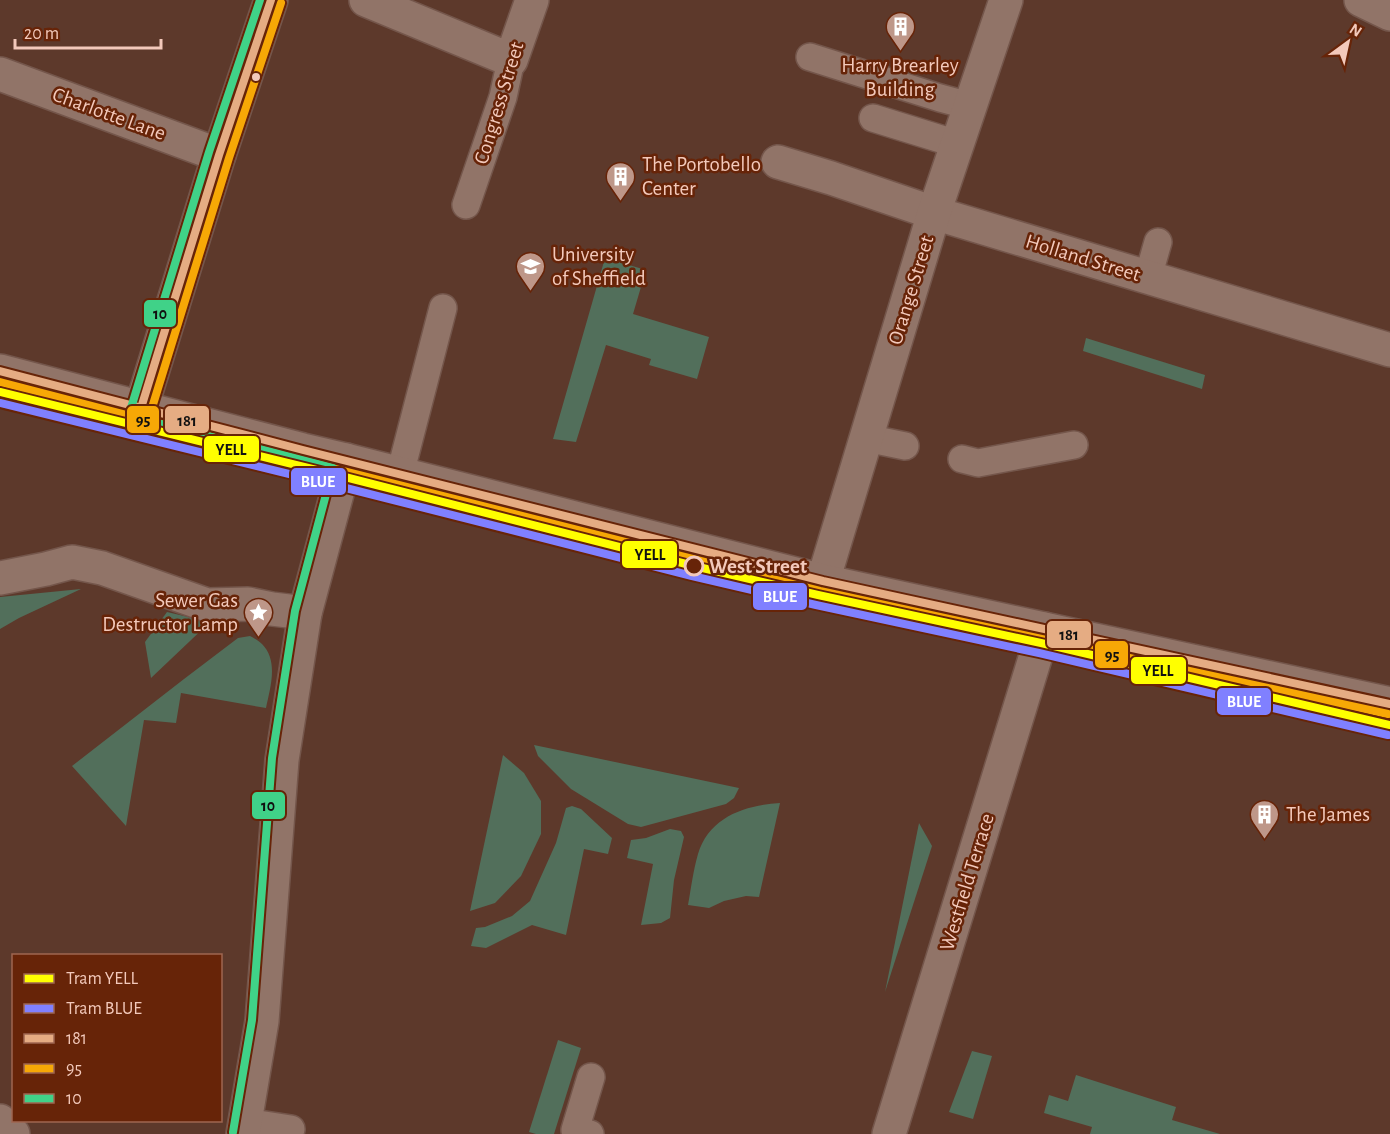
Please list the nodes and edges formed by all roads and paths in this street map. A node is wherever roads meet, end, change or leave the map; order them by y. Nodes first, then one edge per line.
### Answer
1 (271, 0) edge
2 (366, 0) edge
3 (532, 0) edge
4 (1006, 0) edge
5 (1361, 0) edge
6 (1390, 14) edge
7 (810, 57) dead end
8 (511, 60) junction
9 (0, 74) edge
10 (970, 106) junction
11 (873, 118) dead end
12 (957, 144) junction
13 (219, 155) junction
14 (778, 162) dead end
15 (466, 206) dead end
16 (934, 213) junction
17 (1158, 242) dead end
18 (1148, 277) junction
19 (442, 308) dead end
20 (1390, 350) edge
21 (0, 371) edge
22 (141, 408) junction
23 (866, 438) junction
24 (905, 446) dead end
25 (1074, 446) dead end
26 (962, 459) dead end
27 (346, 460) junction
28 (400, 474) junction
29 (0, 578) edge
30 (823, 581) junction
31 (305, 613) junction
32 (1044, 629) junction
33 (1390, 704) edge
34 (591, 1077) dead end
35 (0, 1121) edge
36 (244, 1128) edge
37 (291, 1129) dead end
38 (13, 1134) edge
39 (590, 1134) edge
40 (889, 1134) edge

1 - 13 street
2 - 8 street
3 - 8 street, Congress Street
4 - 10 street, Orange Street
5 - 6 street
7 - 10 lane
8 - 15 lane, Congress Street
9 - 13 street, Charlotte Lane
10 - 12 street, Orange Street
11 - 12 lane
12 - 16 street, Orange Street
13 - 22 street
14 - 16 street, Holland Street
16 - 18 street, Holland Street
16 - 23 street, Orange Street
17 - 18 lane
18 - 20 street, Holland Street
19 - 28 lane
21 - 22 street
22 - 27 street
23 - 24 lane
23 - 30 street, Orange Street
25 - 26 lane
27 - 28 street
27 - 31 street
28 - 30 street
29 - 31 street
30 - 32 street
31 - 36 street
32 - 33 street
32 - 40 street, Westfield Terrace
34 - 39 lane
35 - 38 street
36 - 37 lane

